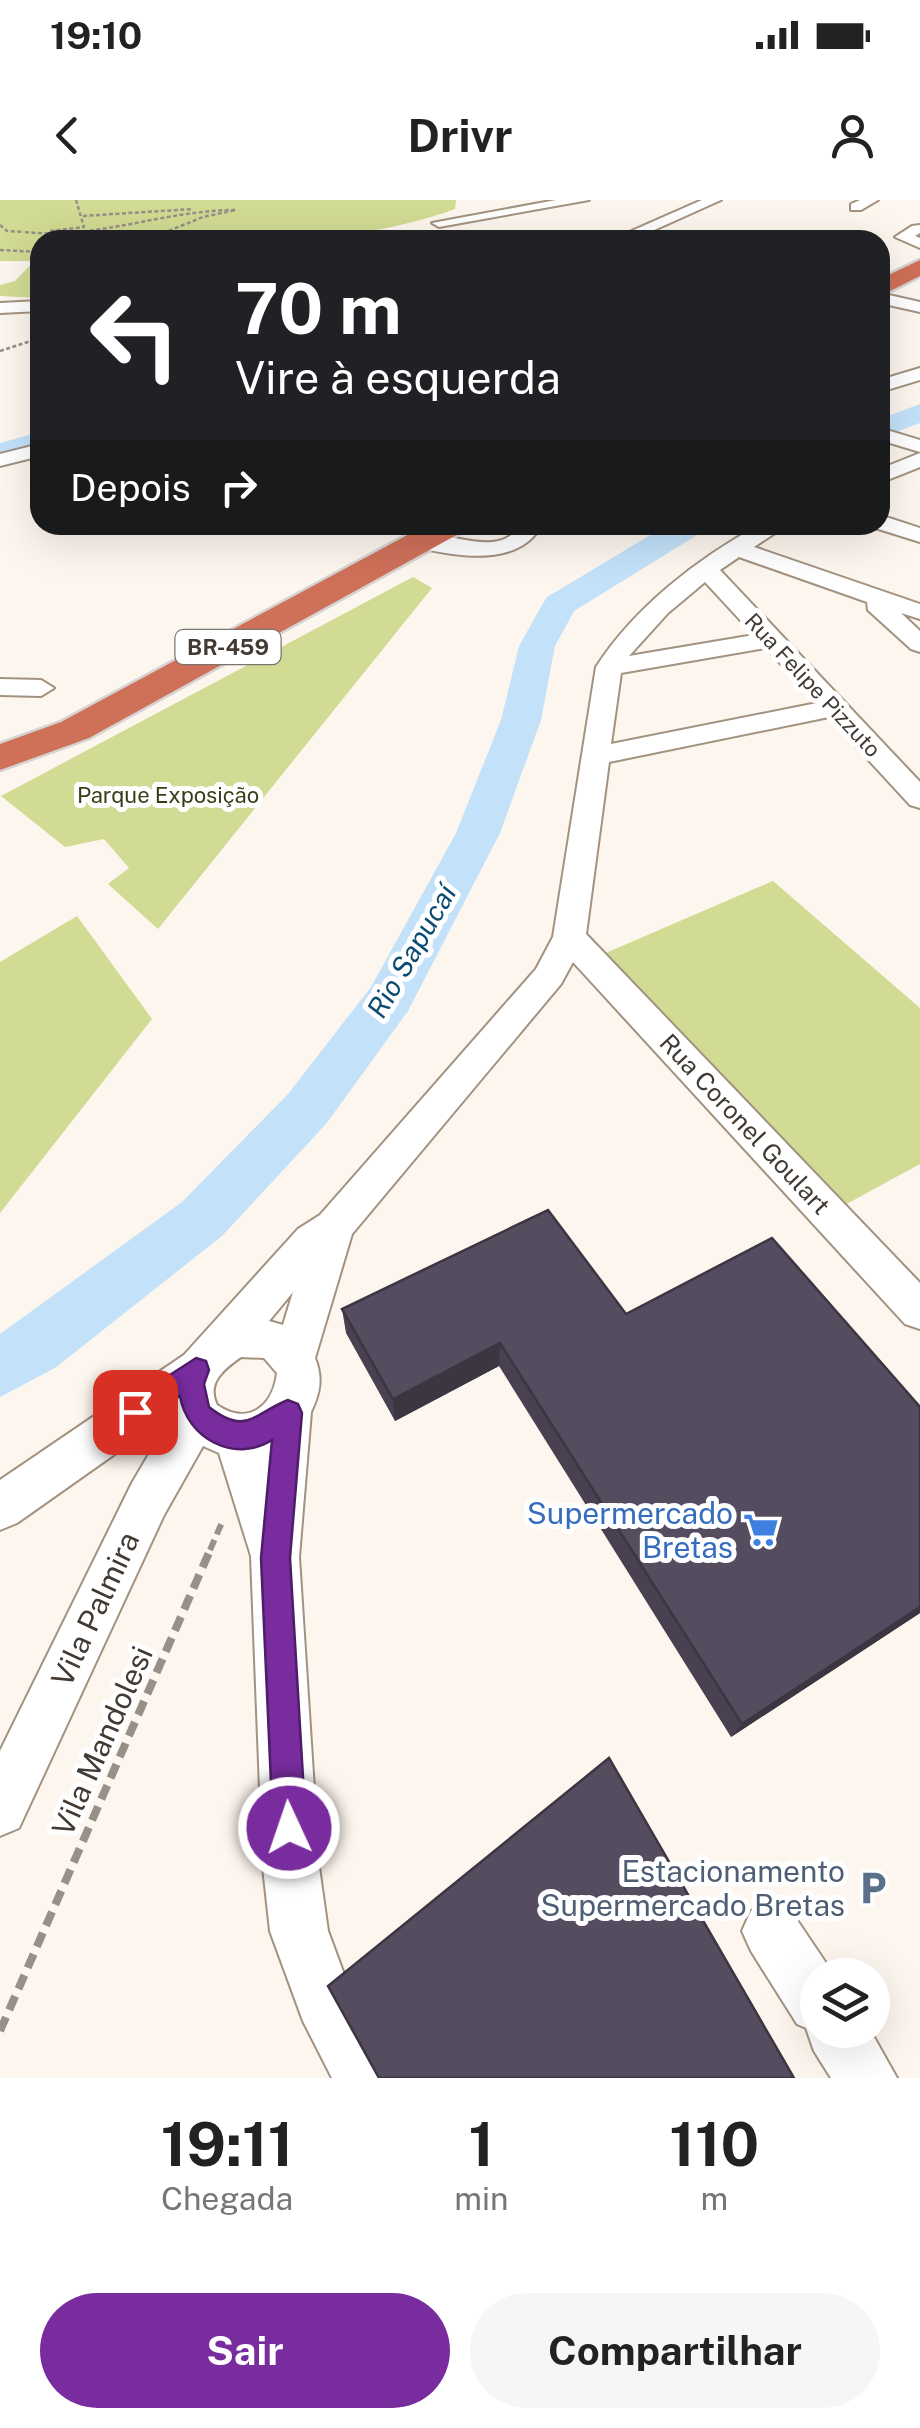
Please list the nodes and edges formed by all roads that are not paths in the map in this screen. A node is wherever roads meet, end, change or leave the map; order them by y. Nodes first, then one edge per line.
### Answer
1 (582, 200) edge
2 (606, 200) edge
3 (714, 200) edge
4 (872, 200) edge
5 (856, 207) dead end
6 (519, 210) junction
7 (439, 223) dead end
8 (634, 230) edge
9 (920, 267) edge
10 (890, 284) edge
11 (890, 300) edge
12 (30, 306) edge
13 (920, 307) edge
14 (0, 308) edge
15 (920, 374) edge
16 (890, 383) edge
17 (890, 437) edge
18 (920, 446) edge
19 (30, 452) edge
20 (920, 459) edge
21 (0, 460) edge
22 (890, 472) edge
23 (890, 525) edge
24 (431, 535) edge
25 (444, 535) edge
26 (524, 535) edge
27 (760, 535) edge
28 (920, 535) edge
29 (737, 549) junction
30 (708, 571) junction
31 (864, 593) junction
32 (920, 612) edge
33 (770, 640) junction
34 (920, 644) edge
35 (608, 667) junction
36 (0, 687) edge
37 (41, 688) dead end
38 (834, 708) junction
39 (596, 756) junction
40 (0, 758) edge
41 (920, 799) edge
42 (569, 938) junction
43 (334, 1227) junction
44 (920, 1311) edge
45 (294, 1357) junction
46 (221, 1406) junction
47 (288, 1413) junction
48 (0, 1508) edge
49 (275, 1558) junction
50 (0, 1808) edge
51 (771, 1931) dead end
52 (800, 1975) edge
53 (848, 2048) edge
54 (364, 2078) edge
55 (867, 2078) edge

1 - 6 street
2 - 6 street
3 - 8 street
4 - 5 street
6 - 7 street
9 - 10 highway
11 - 13 street
12 - 14 street
15 - 16 street
17 - 18 street
19 - 21 street
20 - 22 street
23 - 28 street
24 - 40 highway, BR-459
25 - 26 street
27 - 29 street
29 - 30 street
29 - 31 street
30 - 33 street, Rua Felipe Pizzuto
30 - 35 street
31 - 32 street
31 - 34 street
33 - 35 street
33 - 38 street, Rua Felipe Pizzuto
35 - 39 street
36 - 37 street
38 - 39 street
38 - 41 street, Rua Felipe Pizzuto
39 - 42 street
42 - 43 street
42 - 44 street, Rua Coronel Goulart
43 - 45 street
43 - 46 street
45 - 46 street
45 - 47 street
46 - 47 street
46 - 48 street
46 - 49 street
46 - 50 street, Vila Palmira
47 - 49 street
49 - 54 street
51 - 52 street
53 - 55 street

